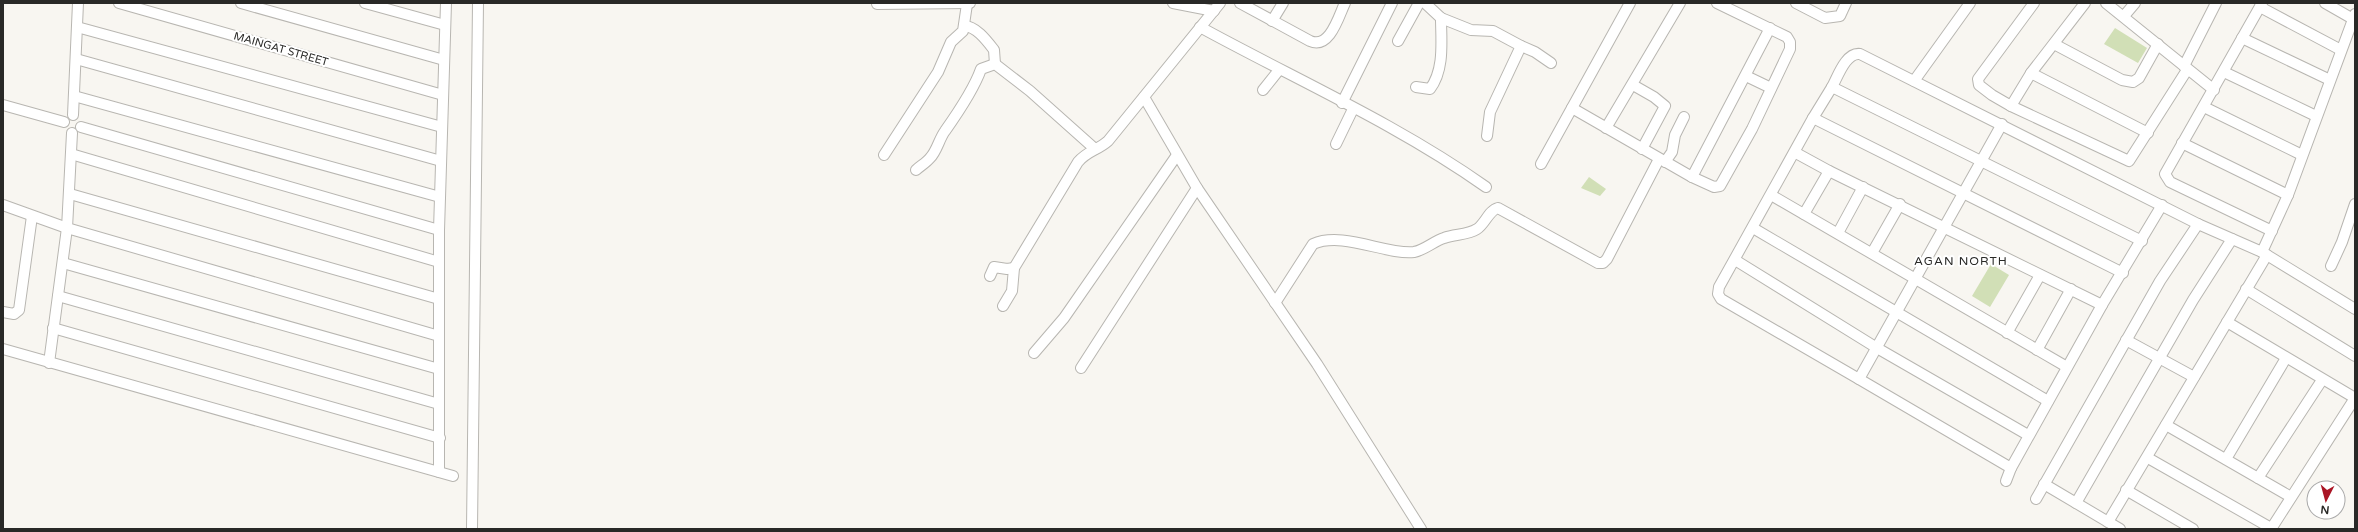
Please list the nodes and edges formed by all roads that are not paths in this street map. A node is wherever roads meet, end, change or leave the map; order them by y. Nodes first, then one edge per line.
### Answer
1 (78, 3) edge
2 (119, 3) edge
3 (241, 3) edge
4 (366, 3) edge
5 (446, 3) edge
6 (478, 3) edge
7 (968, 3) edge
8 (1173, 3) edge
9 (1240, 3) edge
10 (1283, 3) edge
11 (1345, 3) edge
12 (1392, 3) edge
13 (1419, 3) edge
14 (1425, 3) edge
15 (1630, 3) edge
16 (1680, 3) edge
17 (1717, 3) edge
18 (1796, 3) edge
19 (1846, 3) edge
20 (1970, 3) edge
21 (2034, 3) edge
22 (2086, 3) edge
23 (2106, 3) edge
24 (2135, 3) edge
25 (2216, 3) edge
26 (2325, 3) edge
27 (877, 4) dead end
28 (2261, 5) edge
29 (1217, 7) edge
30 (2124, 16) junction
31 (2354, 16) edge
32 (1442, 18) junction
33 (1272, 21) junction
34 (445, 25) junction
35 (964, 26) junction
36 (77, 27) junction
37 (1200, 27) junction
38 (1770, 28) junction
39 (2242, 38) junction
40 (1398, 41) dead end
41 (2054, 44) junction
42 (2158, 44) junction
43 (1521, 46) junction
44 (2341, 50) junction
45 (76, 60) junction
46 (444, 60) junction
47 (1551, 63) dead end
48 (995, 64) junction
49 (2186, 68) junction
50 (1279, 70) junction
51 (2224, 72) junction
52 (2032, 73) junction
53 (1746, 76) junction
54 (2330, 80) junction
55 (1914, 81) junction
56 (1633, 85) junction
57 (1416, 87) dead end
58 (1832, 87) junction
59 (1771, 88) junction
60 (1264, 90) dead end
61 (2214, 90) junction
62 (443, 95) junction
63 (74, 96) junction
64 (1144, 97) junction
65 (1342, 103) junction
66 (3, 105) edge
67 (2011, 106) junction
68 (2204, 107) junction
69 (1353, 108) junction
70 (1572, 108) junction
71 (73, 115) junction
72 (2316, 116) junction
73 (1684, 117) dead end
74 (1813, 118) junction
75 (64, 122) junction
76 (2002, 124) junction
77 (81, 127) junction
78 (442, 127) junction
79 (1606, 128) junction
80 (72, 133) junction
81 (2148, 133) junction
82 (1487, 136) dead end
83 (2182, 143) junction
84 (1336, 144) dead end
85 (1095, 149) junction
86 (1642, 149) junction
87 (1796, 153) junction
88 (71, 154) junction
89 (2302, 154) junction
90 (884, 155) dead end
91 (1177, 155) junction
92 (1662, 160) junction
93 (1983, 160) junction
94 (441, 161) junction
95 (1541, 164) dead end
96 (916, 170) dead end
97 (1829, 171) junction
98 (1692, 177) junction
99 (1486, 187) dead end
100 (1863, 187) junction
101 (1197, 188) junction
102 (70, 194) junction
103 (1963, 194) junction
104 (1771, 195) junction
105 (2288, 195) junction
106 (440, 197) junction
107 (1900, 204) junction
108 (2355, 204) edge
109 (3, 205) edge
110 (2162, 205) junction
111 (1804, 214) junction
112 (32, 216) junction
113 (2198, 224) junction
114 (67, 228) junction
115 (1753, 228) junction
116 (1944, 228) junction
117 (439, 230) junction
118 (2272, 231) junction
119 (1838, 233) junction
120 (2232, 239) junction
121 (2142, 241) junction
122 (1872, 253) junction
123 (2264, 254) junction
124 (1734, 260) junction
125 (439, 262) junction
126 (63, 263) junction
127 (2331, 266) dead end
128 (1014, 268) junction
129 (2123, 273) junction
130 (2040, 275) junction
131 (990, 276) dead end
132 (1914, 278) junction
133 (2071, 289) junction
134 (2246, 289) junction
135 (58, 296) junction
136 (439, 299) junction
137 (1275, 303) junction
138 (2102, 305) junction
139 (1003, 306) dead end
140 (2355, 309) edge
141 (3, 312) edge
142 (1895, 312) junction
143 (2227, 322) junction
144 (53, 328) junction
145 (2007, 333) junction
146 (439, 336) junction
147 (2126, 340) junction
148 (1877, 348) junction
149 (3, 349) edge
150 (2037, 350) junction
151 (1034, 353) dead end
152 (2355, 356) edge
153 (2286, 358) junction
154 (2160, 360) junction
155 (49, 363) junction
156 (2067, 367) junction
157 (1081, 368) dead end
158 (439, 369) junction
159 (2194, 377) junction
160 (1859, 379) junction
161 (2322, 380) junction
162 (2355, 398) edge
163 (2048, 401) junction
164 (440, 404) junction
165 (2166, 425) junction
166 (2028, 435) junction
167 (440, 438) junction
168 (2148, 458) junction
169 (2226, 459) junction
170 (2010, 468) junction
171 (439, 472) junction
172 (453, 476) dead end
173 (2258, 478) junction
174 (2006, 481) dead end
175 (2044, 484) junction
176 (2126, 490) junction
177 (2291, 497) junction
178 (2036, 499) dead end
179 (2076, 503) junction
180 (2108, 522) junction
181 (472, 529) edge
182 (1421, 529) edge
183 (2120, 529) edge
184 (2193, 529) edge
185 (2271, 529) edge

1 - 36 street
2 - 62 street, MAINGAT STREET
3 - 46 street
4 - 34 street
5 - 34 street
6 - 181 street
7 - 27 street
7 - 35 street
8 - 29 street
9 - 33 street
10 - 33 street
11 - 33 street
12 - 65 street
13 - 40 street
14 - 32 street
15 - 70 street
16 - 56 street
17 - 38 street
18 - 19 street
20 - 55 street
21 - 67 street
22 - 41 street
23 - 30 street
24 - 30 street
25 - 49 street
26 - 31 street
28 - 39 street
28 - 44 street
29 - 37 street
30 - 42 street
31 - 44 street
32 - 43 street
32 - 57 street
34 - 46 street
35 - 48 street
35 - 90 street
36 - 45 street
36 - 78 street
37 - 50 street
37 - 64 street
38 - 53 street
38 - 59 street
39 - 51 street
39 - 54 street
41 - 42 street
41 - 52 street
42 - 49 street
43 - 47 street
43 - 82 street
44 - 54 street
45 - 63 street
45 - 94 street
46 - 62 street
48 - 85 street
48 - 96 street
49 - 61 street
49 - 81 street
50 - 60 street
50 - 65 street
51 - 61 street
51 - 72 street
52 - 67 street
52 - 81 street
53 - 59 street
53 - 98 street
54 - 72 street
55 - 58 street
55 - 76 street
56 - 79 street
56 - 86 street
58 - 74 street
58 - 93 street
59 - 98 street
61 - 68 street
62 - 78 street
63 - 71 street
63 - 106 street
64 - 85 street
64 - 91 street
65 - 69 street
66 - 75 street
67 - 81 street
68 - 83 street
68 - 89 street
69 - 84 street
69 - 99 street
70 - 79 street
70 - 95 street
71 - 75 street
71 - 77 street
72 - 89 street
73 - 92 street
74 - 87 street
74 - 103 street
75 - 80 street
76 - 93 street
76 - 110 street
77 - 80 street
77 - 117 street
78 - 94 street
79 - 86 street
80 - 88 street
83 - 105 street
83 - 118 street
85 - 128 street
86 - 92 street
87 - 97 street
87 - 104 street
88 - 102 street
88 - 125 street
89 - 105 street
91 - 101 street
91 - 151 street
92 - 98 street
92 - 137 street
93 - 103 street
93 - 121 street
94 - 106 street
97 - 100 street
97 - 111 street
100 - 107 street
100 - 119 street
101 - 137 street
101 - 157 street
102 - 114 street
102 - 136 street
103 - 116 street
103 - 129 street
104 - 111 street
104 - 115 street
105 - 118 street
106 - 117 street
107 - 116 street
107 - 122 street
108 - 127 street
109 - 112 street
110 - 113 street
110 - 121 street
111 - 119 street
112 - 114 street
112 - 141 street
113 - 120 street
113 - 147 street
114 - 126 street
114 - 146 street
115 - 124 street
115 - 142 street
116 - 130 street
116 - 132 street
117 - 125 street
118 - 123 street
119 - 122 street
120 - 123 street
120 - 154 street
121 - 129 street
122 - 132 street
123 - 134 street
123 - 140 street
124 - 148 street
124 - 160 street
125 - 136 street
126 - 135 street
126 - 158 street
128 - 131 street
128 - 139 street
129 - 138 street
130 - 133 street
130 - 145 street
132 - 142 street
132 - 145 street
133 - 138 street
133 - 150 street
134 - 143 street
134 - 152 street
135 - 144 street
135 - 164 street
136 - 146 street
137 - 182 street
138 - 156 street
142 - 148 street
142 - 163 street
143 - 153 street
143 - 159 street
144 - 155 street
144 - 167 street
145 - 150 street
146 - 158 street
147 - 154 street
147 - 175 street
148 - 160 street
148 - 166 street
149 - 155 street
150 - 156 street
153 - 161 street
153 - 169 street
154 - 159 street
154 - 179 street
155 - 171 street
156 - 163 street
158 - 164 street
159 - 165 street
160 - 170 street
161 - 162 street
161 - 173 street
162 - 177 street
163 - 166 street
164 - 167 street
165 - 168 street
165 - 169 street
166 - 170 street
167 - 171 street
168 - 176 street
168 - 185 street
169 - 173 street
170 - 174 street
171 - 172 street
173 - 177 street
175 - 178 street
175 - 179 street
176 - 180 street
176 - 184 street
177 - 185 street
179 - 180 street
180 - 183 street

